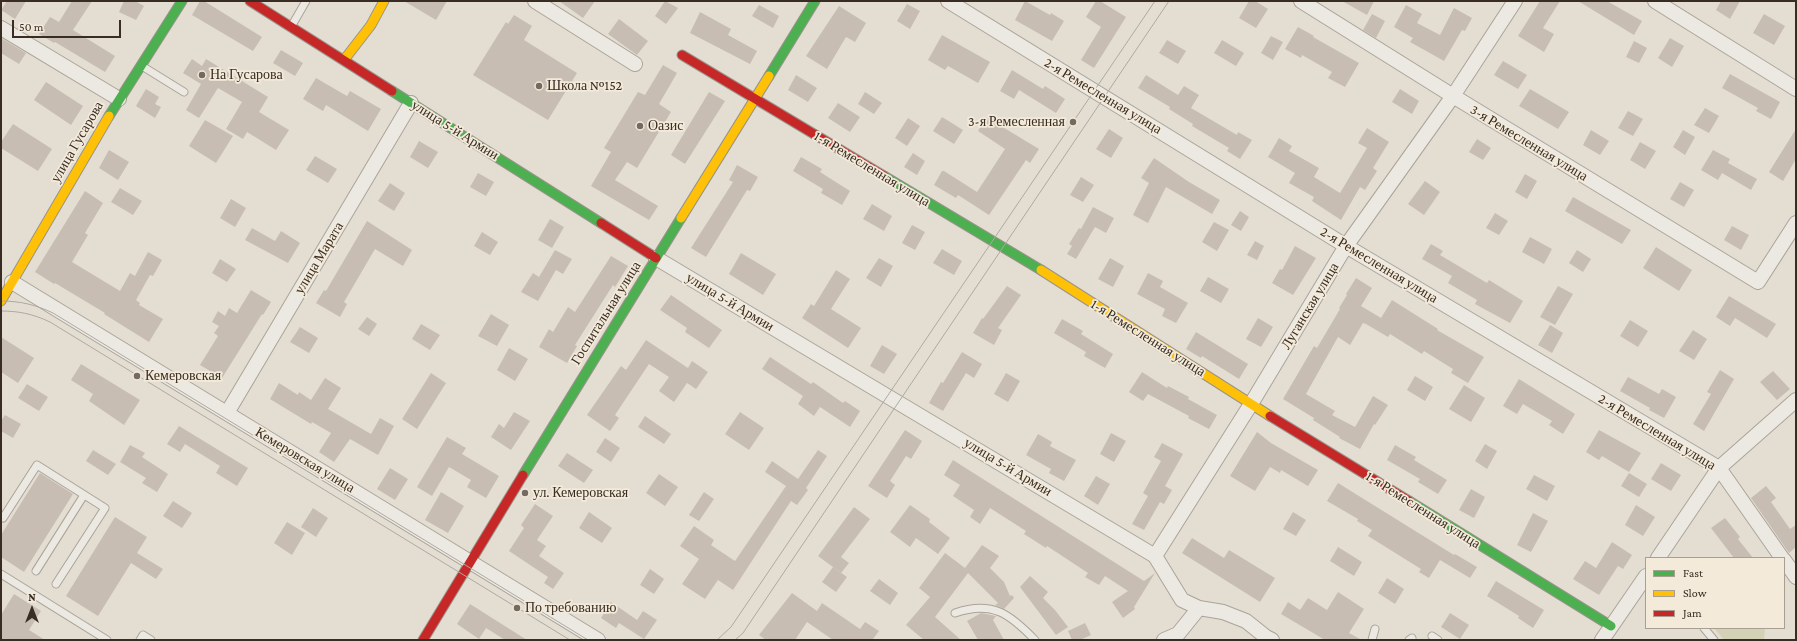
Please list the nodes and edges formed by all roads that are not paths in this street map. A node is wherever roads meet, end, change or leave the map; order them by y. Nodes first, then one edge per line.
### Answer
1 (182, 1) edge
2 (250, 1) edge
3 (306, 1) edge
4 (384, 1) edge
5 (535, 1) edge
6 (815, 1) edge
7 (948, 1) edge
8 (1301, 1) edge
9 (1515, 1) edge
10 (1655, 1) edge
11 (291, 27) junction
12 (1, 28) edge
13 (682, 54) dead end
14 (344, 60) junction
15 (635, 64) dead end
16 (140, 65) junction
17 (1796, 89) edge
18 (184, 92) dead end
19 (1453, 96) junction
20 (754, 98) junction
21 (119, 99) junction
22 (411, 103) junction
23 (1796, 223) edge
24 (1346, 246) junction
25 (656, 258) junction
26 (7, 284) edge
27 (1, 301) edge
28 (1796, 400) edge
29 (1251, 404) junction
30 (227, 413) junction
31 (1718, 468) junction
32 (84, 495) junction
33 (1, 517) edge
34 (1155, 556) junction
35 (1659, 557) edge
36 (1782, 557) edge
37 (470, 561) junction
38 (1785, 562) edge
39 (36, 571) dead end
40 (2, 577) edge
41 (1796, 577) edge
42 (1645, 578) edge
43 (56, 584) dead end
44 (1199, 608) junction
45 (955, 613) dead end
46 (1611, 626) junction
47 (1375, 629) dead end
48 (1705, 629) edge
49 (1179, 637) edge
50 (1268, 639) edge
51 (107, 640) edge
52 (140, 640) edge
53 (151, 640) edge
54 (423, 640) edge
55 (598, 640) edge
56 (1035, 640) edge
57 (1164, 640) edge
58 (1372, 640) edge
59 (1602, 640) edge
60 (1714, 640) edge

1 - 16 street, улица Гусарова
2 - 11 street, улица 5-й Армии
3 - 11 lane
4 - 14 street
5 - 15 street
6 - 20 street, Госпитальная улица
7 - 24 street, 2-я Ремесленная улица
8 - 19 street, 3-я Ремесленная улица
9 - 19 street, Луганская улица
10 - 17 street
11 - 14 street, улица 5-й Армии
12 - 21 street
13 - 20 street, 1-я Ремесленная улица
14 - 22 street, улица 5-й Армии
16 - 18 lane
16 - 21 street, улица Гусарова
19 - 23 street, 3-я Ремесленная улица
19 - 24 street, Луганская улица
20 - 25 street, Госпитальная улица
20 - 29 street, 1-я Ремесленная улица
21 - 26 street, улица Гусарова
22 - 25 street, улица 5-й Армии
22 - 30 street, улица Марата
24 - 29 street, Луганская улица
24 - 31 street, 2-я Ремесленная улица
25 - 34 street, улица 5-й Армии
25 - 37 street, Госпитальная улица
26 - 27 street, улица Гусарова
26 - 30 street, Кемеровская улица
28 - 31 street
29 - 34 street, Луганская улица
29 - 46 street, 1-я Ремесленная улица
30 - 37 street, Кемеровская улица
31 - 35 street
31 - 36 street, 2-я Ремесленная улица
32 - 33 lane
32 - 39 lane
32 - 43 lane
34 - 44 street, улица 5-й Армии
37 - 54 street, Госпитальная улица
37 - 55 street, Кемеровская улица
38 - 41 street, 2-я Ремесленная улица
40 - 51 lane
42 - 46 street
44 - 49 street
44 - 50 street, улица 5-й Армии
45 - 56 lane
46 - 59 street
47 - 58 lane
48 - 60 lane
49 - 57 street
52 - 53 lane

